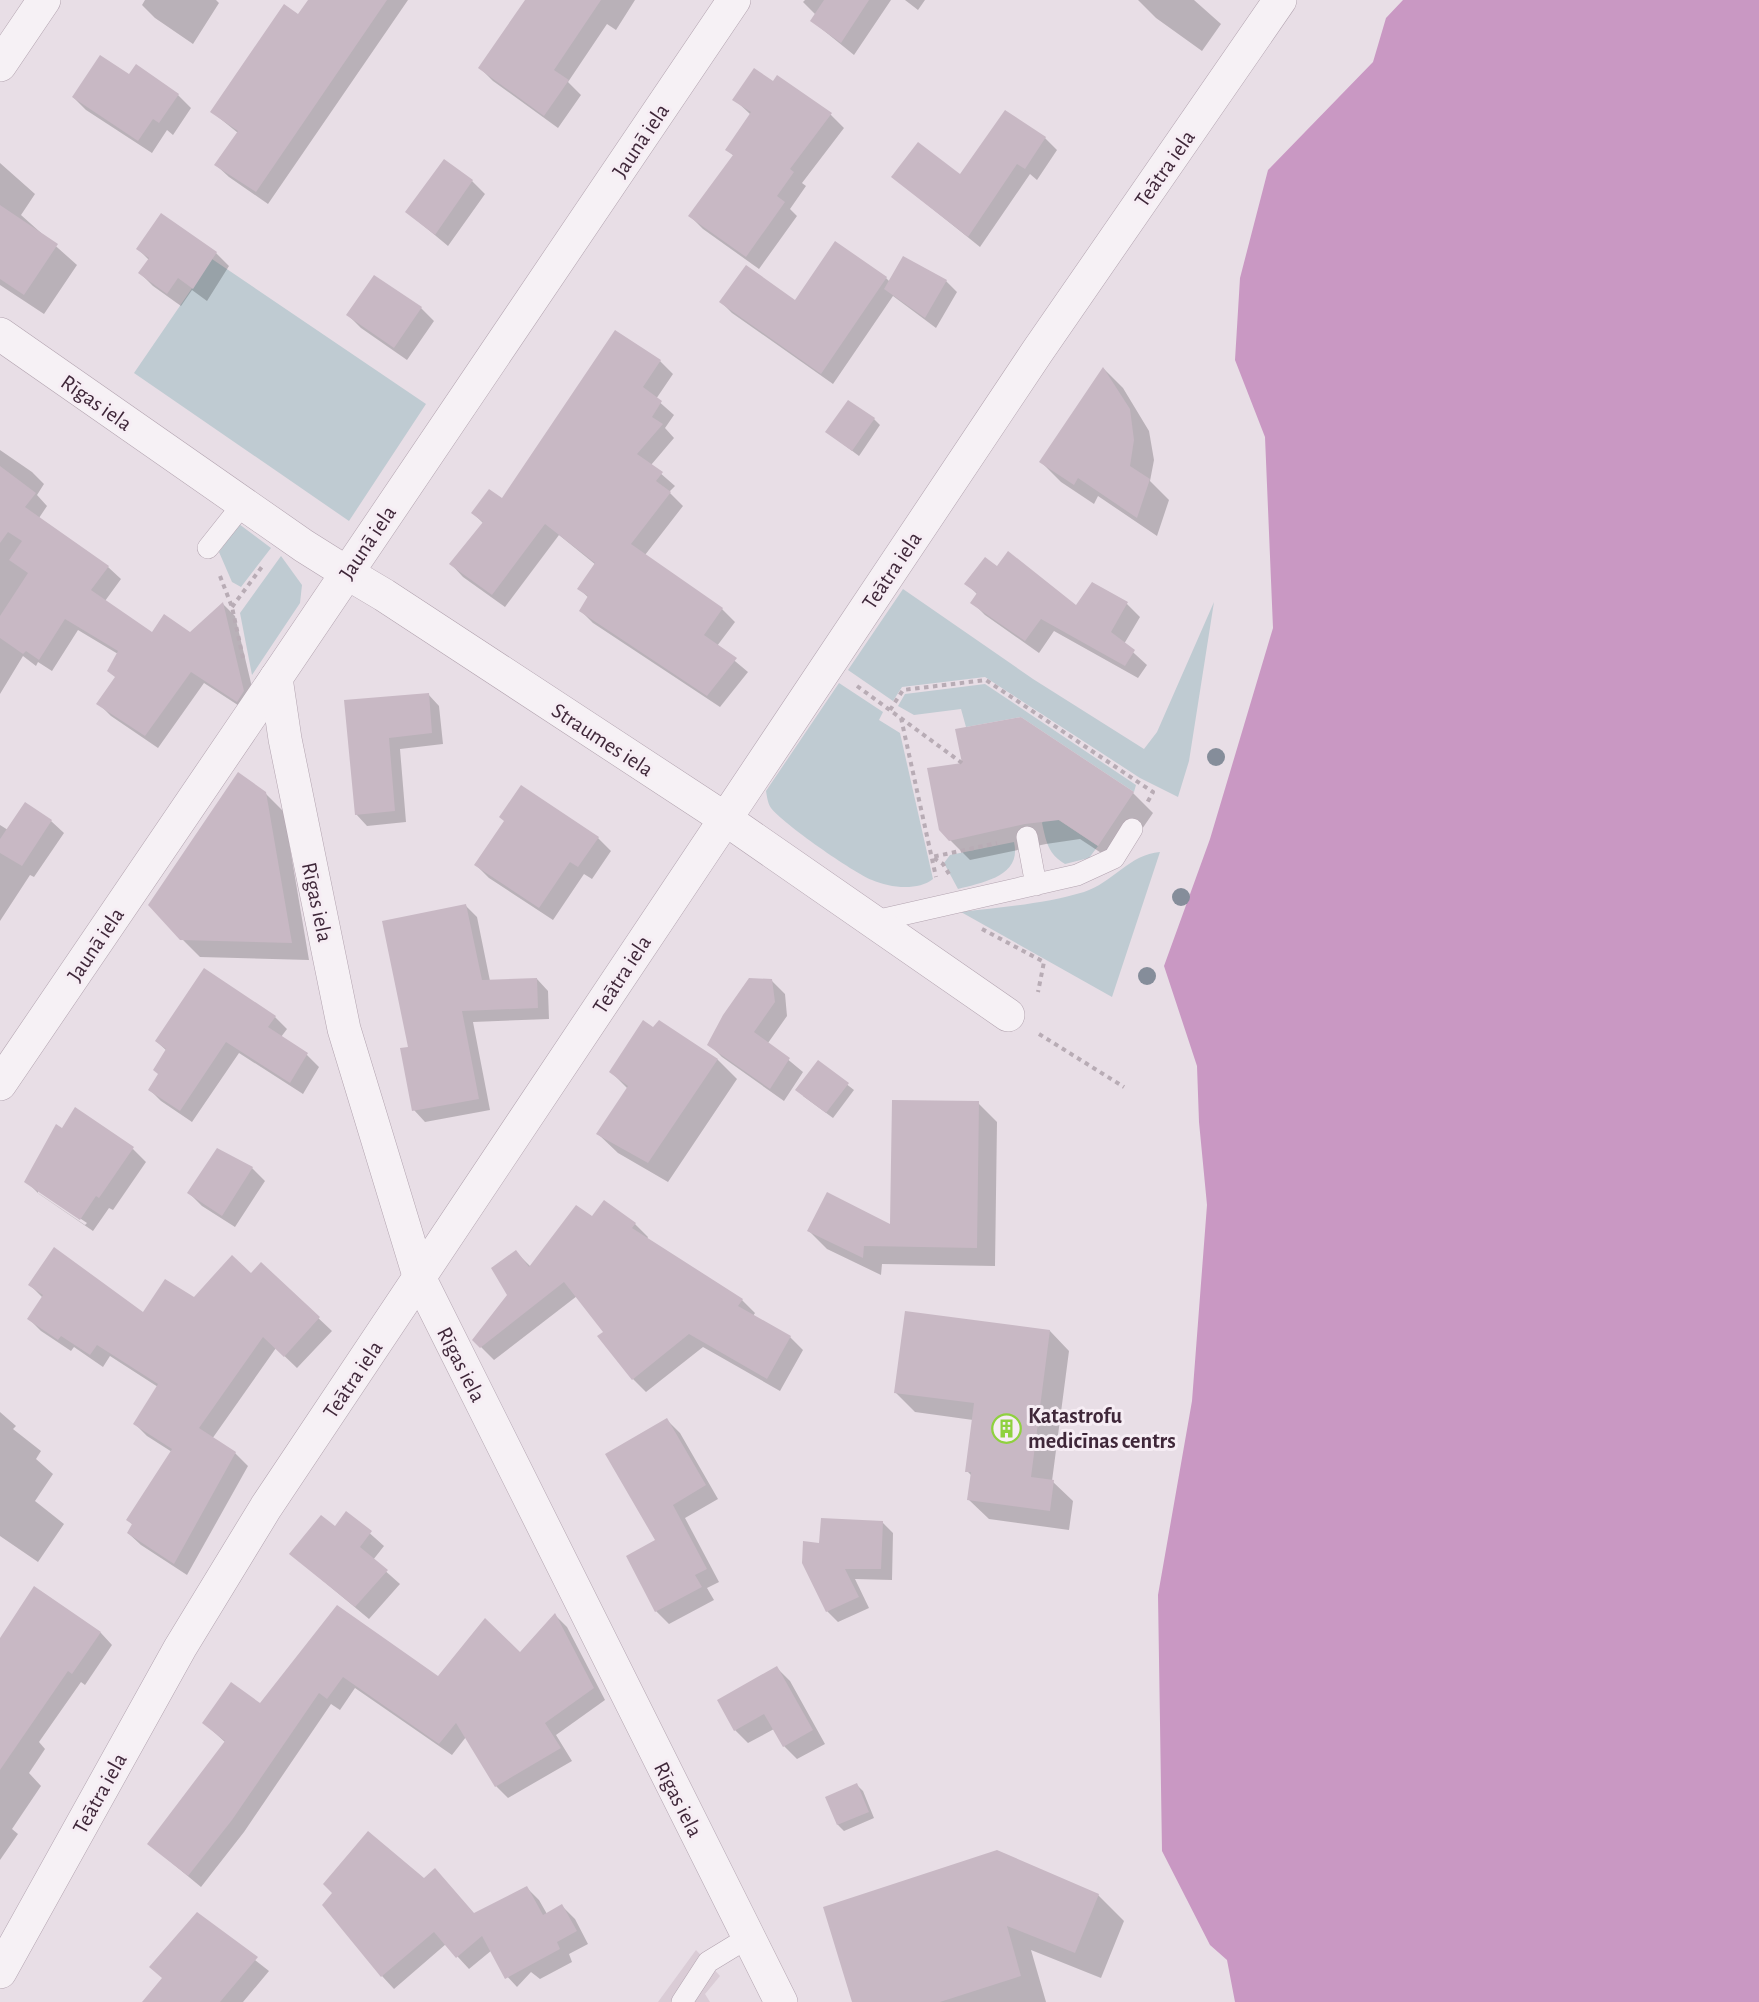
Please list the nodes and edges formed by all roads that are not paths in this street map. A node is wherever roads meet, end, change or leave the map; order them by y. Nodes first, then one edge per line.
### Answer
1 (44, 0) edge
2 (734, 0) edge
3 (1280, 0) edge
4 (0, 65) edge
5 (0, 334) edge
6 (194, 469) joint
7 (243, 504) junction
8 (208, 548) dead end
9 (347, 573) junction
10 (276, 678) junction
11 (724, 818) junction
12 (1132, 829) road end
13 (1027, 837) road end
14 (1036, 885) junction
15 (875, 921) junction
16 (1008, 1015) road end
17 (0, 1084) edge
18 (420, 1279) junction
19 (749, 1937) junction
20 (0, 1972) edge
21 (682, 2002) edge
22 (782, 2002) edge

1 - 4 street
2 - 9 street, Jaunā iela
3 - 11 street, Teātra iela
5 - 6 street, Rīgas iela
6 - 7 street, Straumes iela
7 - 8 lane
7 - 9 street, Straumes iela
9 - 10 street, Jaunā iela
9 - 11 street, Straumes iela
10 - 17 street, Jaunā iela
10 - 18 street, Rīgas iela
11 - 15 street, Straumes iela
11 - 18 street, Teātra iela
12 - 14 lane
13 - 14 lane
14 - 15 lane
15 - 16 street, Straumes iela
18 - 19 street, Rīgas iela
18 - 20 street, Teātra iela
19 - 21 lane
19 - 22 street, Rīgas iela

